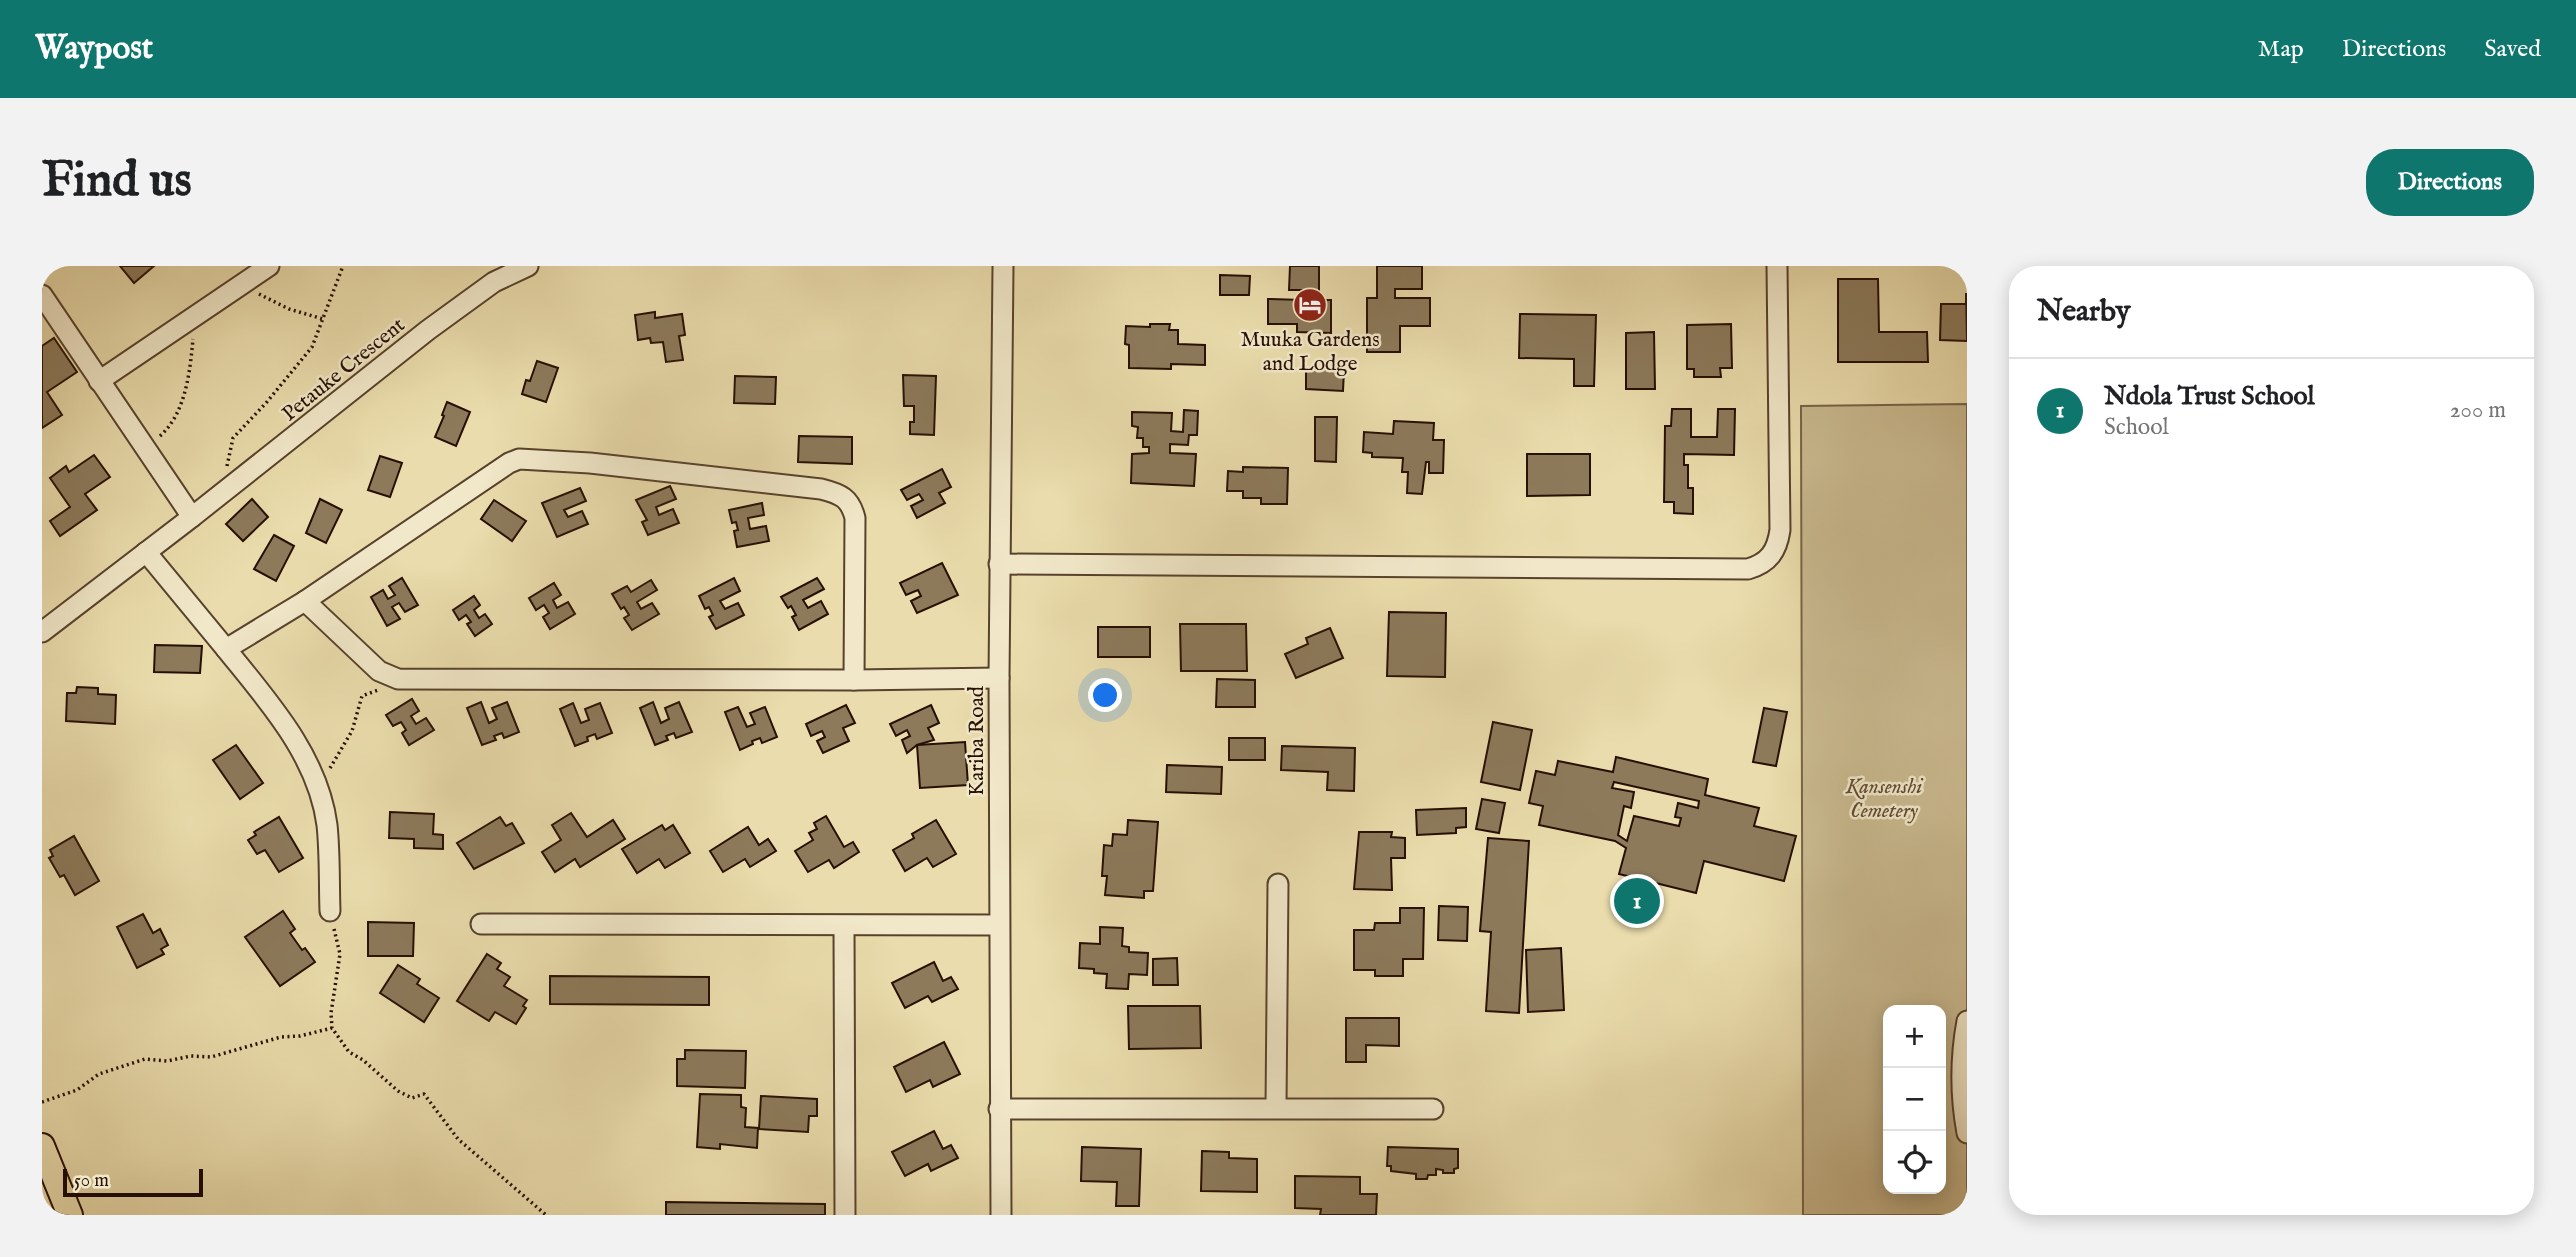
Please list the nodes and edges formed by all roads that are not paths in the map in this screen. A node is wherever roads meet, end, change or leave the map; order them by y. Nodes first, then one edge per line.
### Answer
1 (269, 266) edge
2 (528, 266) edge
3 (1003, 266) edge
4 (1777, 266) edge
5 (42, 295) edge
6 (99, 381) junction
7 (192, 517) junction
8 (146, 552) junction
9 (999, 564) junction
10 (305, 601) junction
11 (42, 632) edge
12 (226, 649) junction
13 (999, 678) junction
14 (854, 680) junction
15 (1278, 884) dead end
16 (330, 912) road end
17 (481, 924) dead end
18 (999, 925) junction
19 (844, 926) junction
20 (1967, 1021) edge
21 (1276, 1107) junction
22 (999, 1109) junction
23 (1433, 1109) dead end
24 (1967, 1133) edge
25 (42, 1146) edge
26 (69, 1215) edge
27 (845, 1215) edge
28 (1001, 1215) edge

1 - 6 street
2 - 7 street, Petauke Crescent
3 - 9 street, Kariba Road
4 - 9 street
5 - 6 street
6 - 7 street
7 - 8 street, Petauke Crescent
8 - 11 street, Petauke Crescent
8 - 12 street
9 - 13 street, Kariba Road
10 - 12 street
10 - 14 street
10 - 14 street
12 - 16 street
13 - 14 street
13 - 18 street, Kariba Road
15 - 21 street
17 - 19 street
18 - 19 street
18 - 22 street, Kariba Road
19 - 27 street
20 - 24 street
21 - 22 street
21 - 23 street
22 - 28 street, Kariba Road
25 - 26 main road

